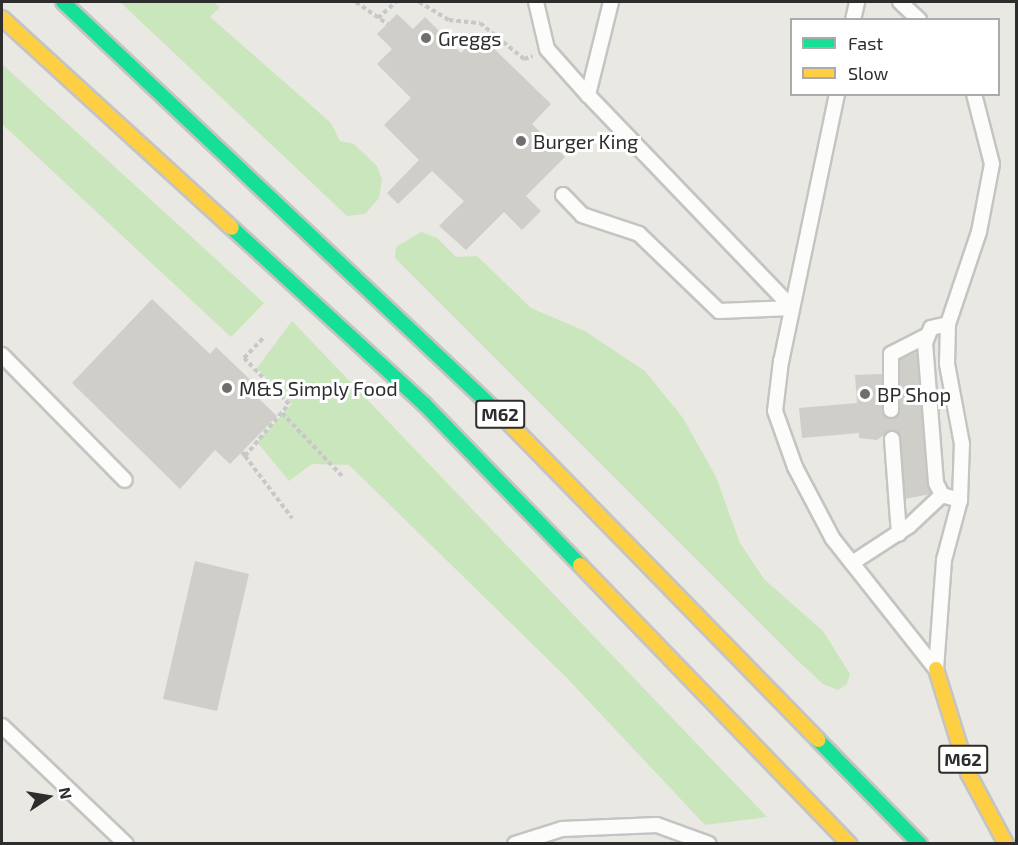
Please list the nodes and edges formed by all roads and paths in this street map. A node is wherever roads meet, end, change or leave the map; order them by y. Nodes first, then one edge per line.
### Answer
1 (63, 2) edge
2 (356, 2) edge
3 (396, 2) edge
4 (419, 2) edge
5 (536, 2) edge
6 (611, 2) edge
7 (857, 2) edge
8 (900, 2) edge
9 (2, 18) edge
10 (378, 18) junction
11 (853, 18) edge
12 (917, 18) edge
13 (388, 24) dead end
14 (547, 49) junction
15 (588, 95) junction
16 (837, 96) edge
17 (975, 96) edge
18 (563, 195) dead end
19 (792, 308) junction
20 (948, 324) junction
21 (926, 336) junction
22 (264, 337) dead end
23 (2, 355) edge
24 (891, 410) dead end
25 (282, 413) junction
26 (892, 439) dead end
27 (342, 476) dead end
28 (125, 480) dead end
29 (942, 495) junction
30 (960, 500) junction
31 (292, 518) dead end
32 (898, 534) junction
33 (852, 563) junction
34 (936, 669) junction
35 (2, 726) edge
36 (126, 843) edge
37 (515, 843) edge
38 (709, 843) edge
39 (849, 843) edge
40 (920, 843) edge
41 (1006, 843) edge

1 - 40 highway, M62
2 - 10 path
3 - 10 path
4 - 14 path
5 - 14 lane
6 - 15 lane
7 - 11 lane
8 - 12 lane
9 - 39 highway, M62
10 - 13 path
14 - 15 lane
15 - 19 lane
16 - 19 lane
17 - 20 lane
18 - 19 lane
19 - 33 lane
20 - 21 lane
20 - 30 lane
21 - 24 lane
21 - 29 lane
22 - 25 path
23 - 28 lane
25 - 27 path
25 - 31 path
26 - 32 lane
29 - 30 lane
29 - 32 lane
30 - 34 lane
32 - 33 lane
33 - 34 lane
34 - 41 highway, M62
35 - 36 lane
37 - 38 lane

